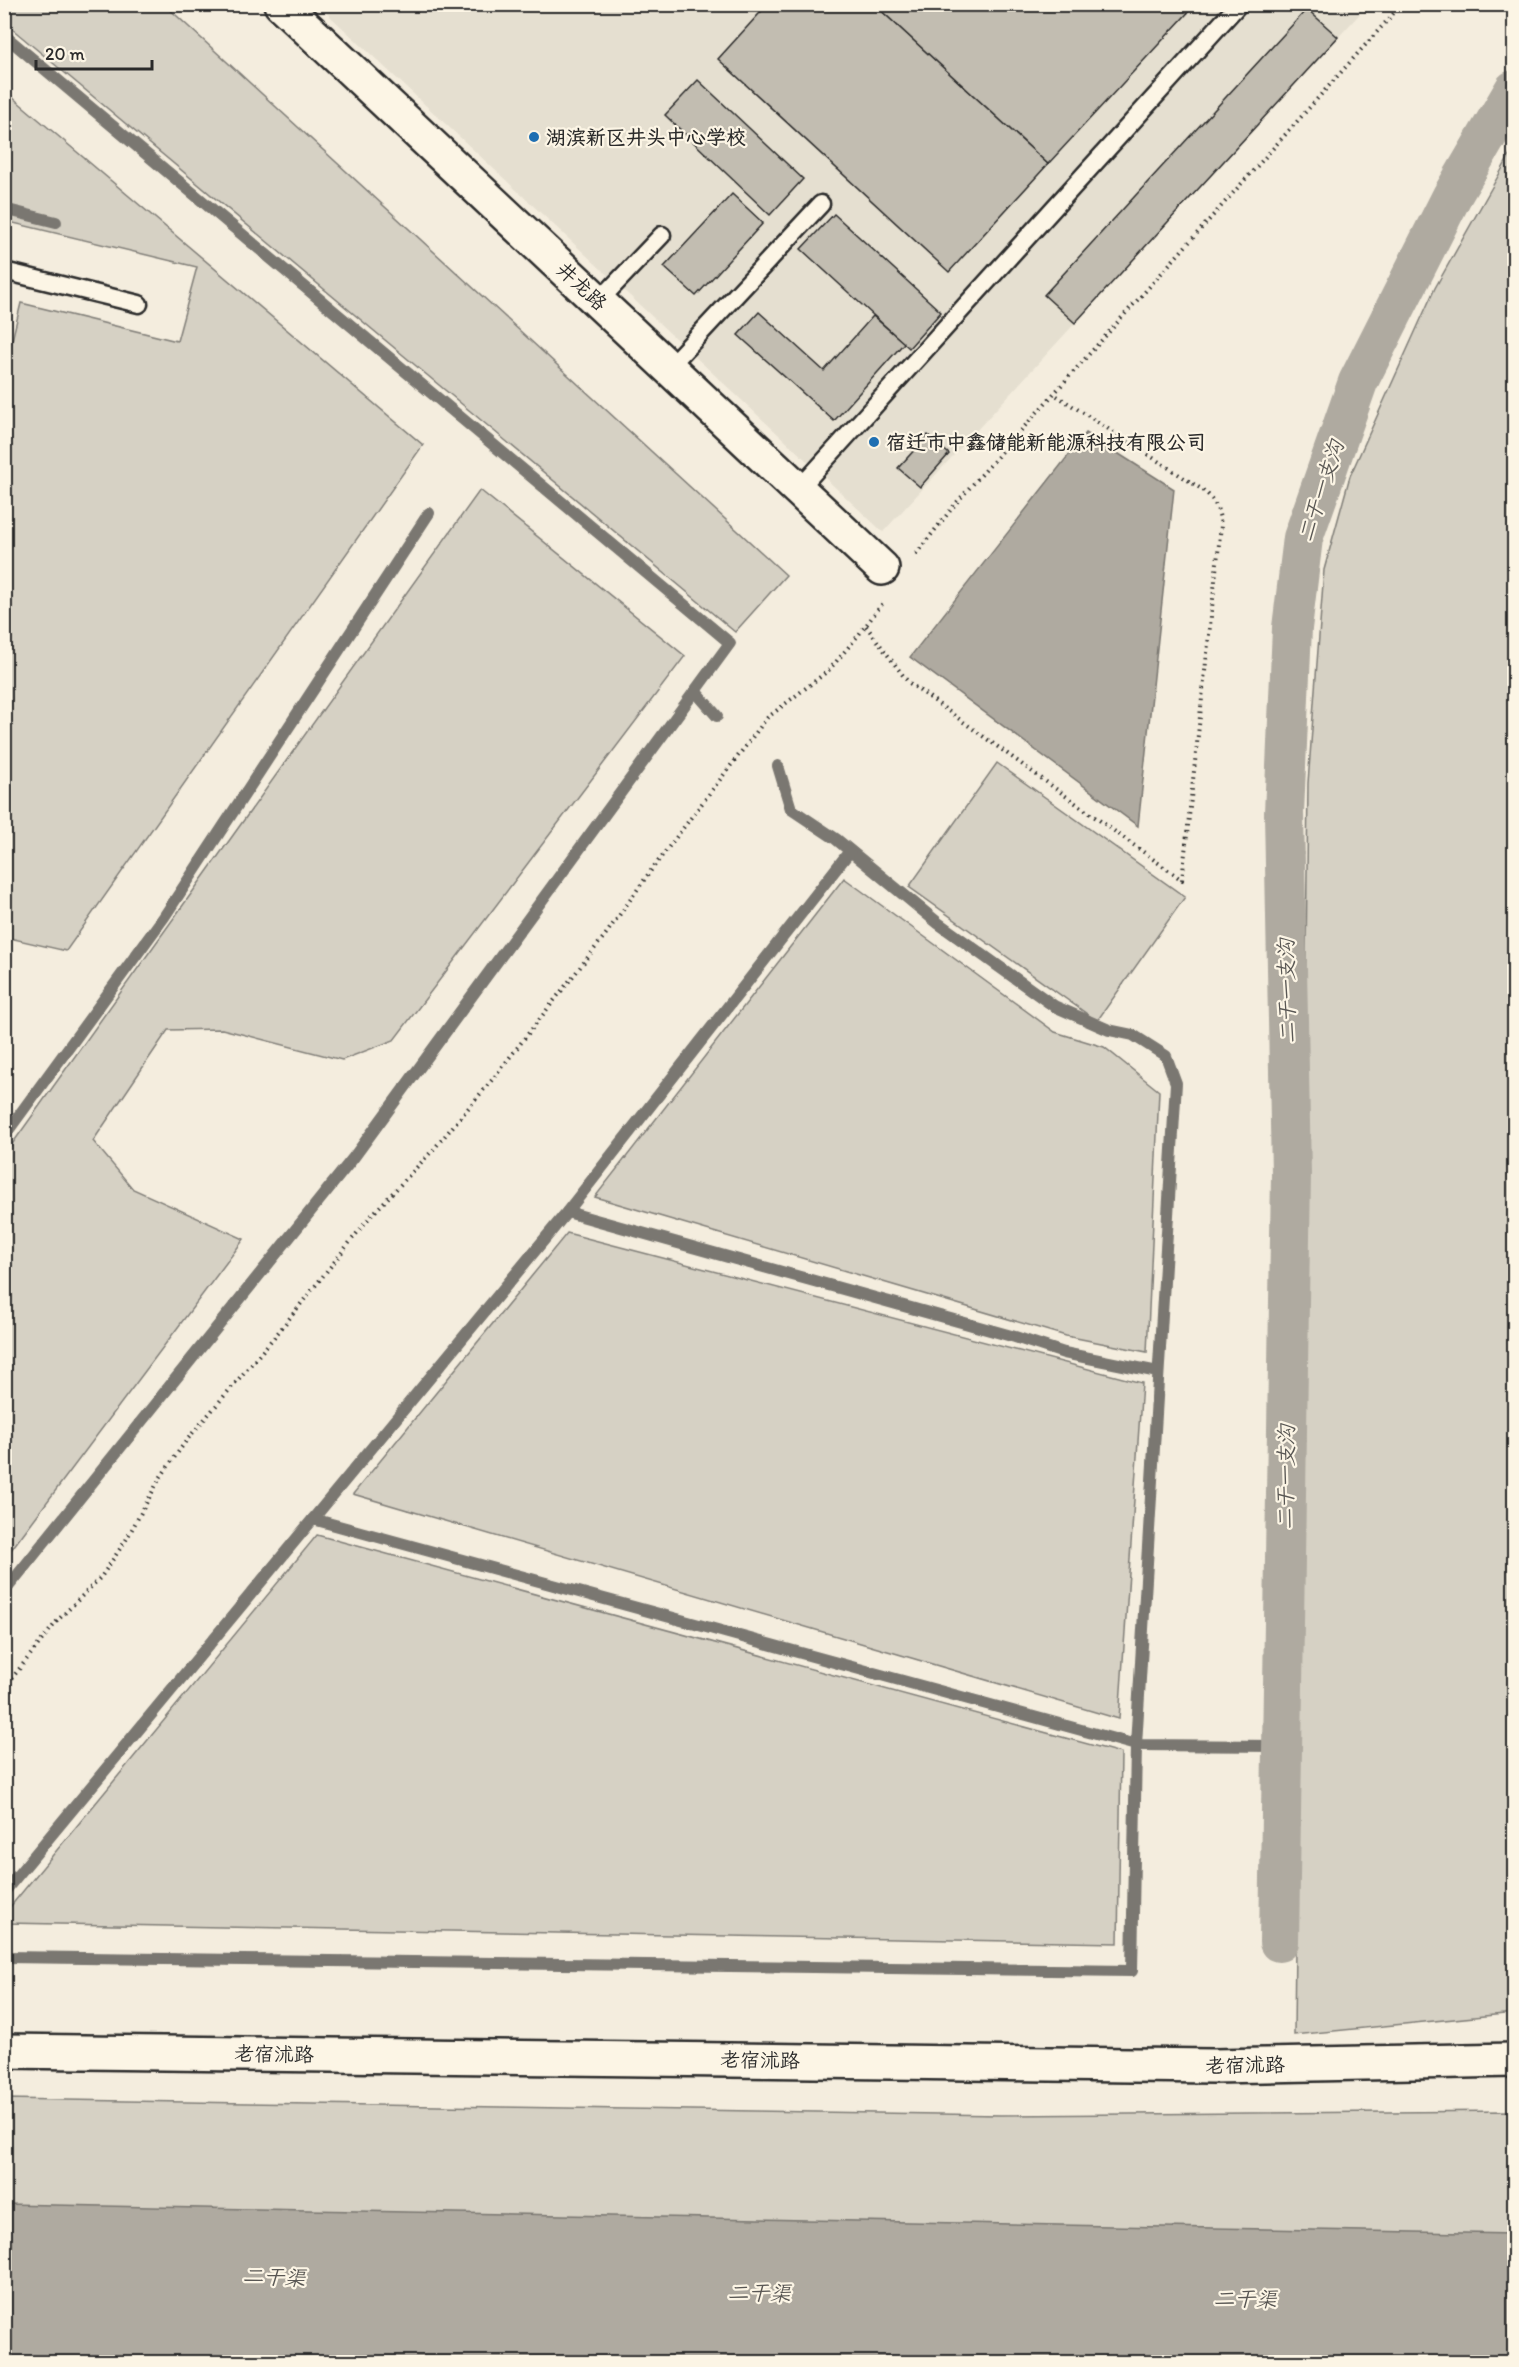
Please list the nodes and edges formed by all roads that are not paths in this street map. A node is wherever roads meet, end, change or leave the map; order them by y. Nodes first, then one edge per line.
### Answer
1 (281, 4) edge
2 (1239, 4) edge
3 (821, 204) dead end
4 (662, 235) dead end
5 (4, 271) edge
6 (598, 302) junction
7 (139, 304) dead end
8 (668, 368) junction
9 (798, 490) junction
10 (888, 574) road end
11 (4, 2051) edge
12 (1511, 2060) edge

1 - 6 main road, 井龙路
2 - 9 lane
3 - 8 lane
4 - 6 lane
5 - 7 lane
6 - 8 main road, 井龙路
8 - 9 main road, 井龙路
9 - 10 main road, 井龙路
11 - 12 main road, 老宿沭路

